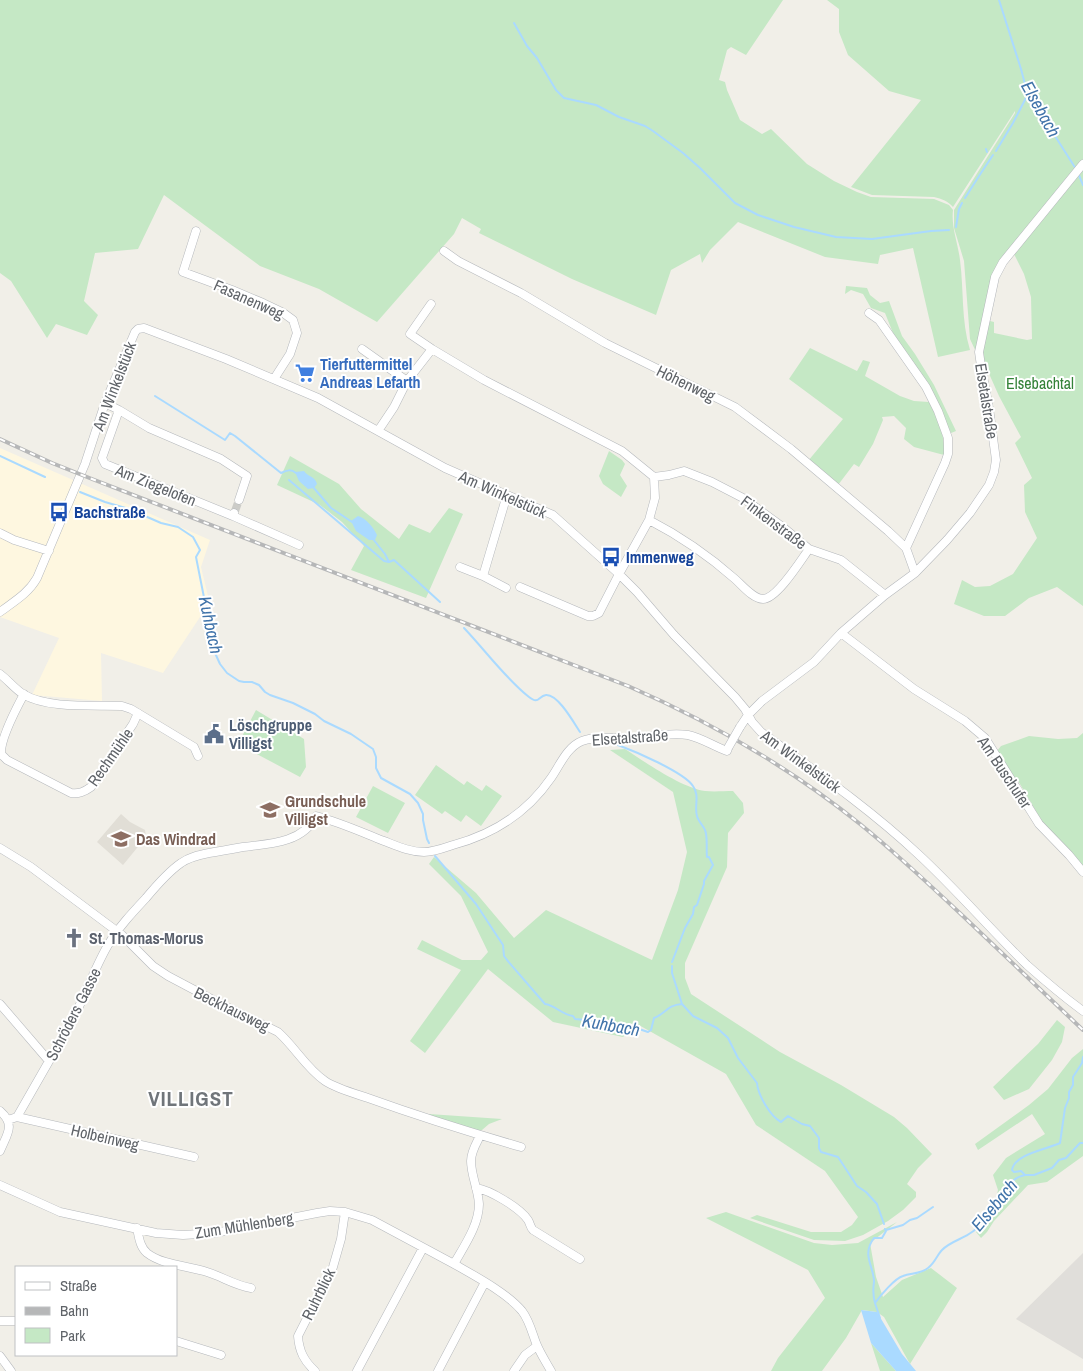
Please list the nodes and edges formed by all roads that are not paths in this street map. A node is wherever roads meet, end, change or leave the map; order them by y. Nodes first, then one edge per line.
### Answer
1 (1080, 167) edge
2 (196, 231) dead end
3 (444, 250) dead end
4 (431, 304) dead end
5 (869, 313) dead end
6 (362, 349) dead end
7 (432, 349) junction
8 (274, 379) junction
9 (407, 381) junction
10 (105, 403) junction
11 (119, 410) junction
12 (378, 430) junction
13 (654, 477) junction
14 (507, 495) junction
15 (239, 500) tunnel mouth
16 (649, 520) junction
17 (0, 533) edge
18 (299, 544) dead end
19 (906, 548) junction
20 (809, 549) junction
21 (49, 551) junction
22 (460, 567) dead end
23 (915, 573) junction
24 (619, 574) junction
25 (483, 576) junction
26 (520, 587) dead end
27 (506, 588) dead end
28 (885, 594) junction
29 (0, 612) edge
30 (840, 633) junction
31 (0, 674) edge
32 (24, 694) junction
33 (138, 713) junction
34 (748, 715) junction
35 (198, 756) dead end
36 (316, 816) joint
37 (2, 851) edge
38 (1083, 872) edge
39 (116, 932) junction
40 (0, 1004) edge
41 (1083, 1011) edge
42 (49, 1061) junction
43 (0, 1111) edge
44 (17, 1117) junction
45 (8, 1120) junction
46 (480, 1136) junction
47 (521, 1147) dead end
48 (0, 1151) edge
49 (194, 1157) dead end
50 (0, 1185) edge
51 (476, 1188) junction
52 (345, 1212) junction
53 (137, 1228) junction
54 (423, 1248) junction
55 (580, 1259) dead end
56 (454, 1264) junction
57 (485, 1282) junction
58 (251, 1288) dead end
59 (0, 1321) edge
60 (15, 1321) edge
61 (178, 1342) edge
62 (537, 1346) junction
63 (221, 1355) dead end
64 (0, 1356) edge
65 (10, 1371) edge
66 (315, 1371) edge
67 (356, 1371) edge
68 (438, 1371) edge
69 (514, 1371) edge
70 (551, 1371) edge

1 - 23 street, Elsetalstraße
2 - 8 street, Fasanenweg
3 - 19 street, Höhenweg
4 - 7 street
5 - 19 street
6 - 9 street
7 - 9 street
7 - 13 street
8 - 10 street, Am Winkelstück
8 - 12 street, Am Winkelstück
9 - 12 street
10 - 11 street
10 - 21 street, Am Winkelstück
11 - 15 street
11 - 18 street, Am Ziegelofen
12 - 14 street, Am Winkelstück
13 - 16 street
13 - 20 street, Finkenstraße
14 - 24 street, Am Winkelstück
14 - 25 street
16 - 20 street
16 - 24 street
17 - 21 street
19 - 23 street
20 - 28 street, Finkenstraße
21 - 29 street, Am Winkelstück
22 - 25 street
23 - 28 street, Elsetalstraße
24 - 26 street
24 - 34 street, Am Winkelstück
25 - 27 street
28 - 30 street, Elsetalstraße
30 - 34 street, Elsetalstraße
30 - 38 street, Am Buschufer
31 - 32 street
32 - 33 street
32 - 33 street, Rechmühle
33 - 35 street
34 - 36 street, Elsetalstraße, bridge
34 - 41 street, Am Winkelstück
36 - 39 street, Schröders Gasse
37 - 39 street, Beckhausweg
39 - 42 street, Schröders Gasse
39 - 46 street, Beckhausweg
40 - 42 street
42 - 44 street, Schröders Gasse
43 - 45 street
44 - 45 street
44 - 49 street, Holbeinweg
45 - 48 street
46 - 47 street, Beckhausweg
46 - 51 street
50 - 53 street, Zum Mühlenberg
51 - 55 street
51 - 56 street
52 - 53 street, Zum Mühlenberg
52 - 54 street, Zum Mühlenberg
52 - 66 street, Ruhrblick
53 - 58 street
54 - 56 street, Zum Mühlenberg
54 - 67 street
56 - 57 street, Zum Mühlenberg
57 - 62 street, Zum Mühlenberg
57 - 68 street
59 - 60 street
61 - 63 street
62 - 69 street
62 - 70 street, Zum Mühlenberg
64 - 65 street

